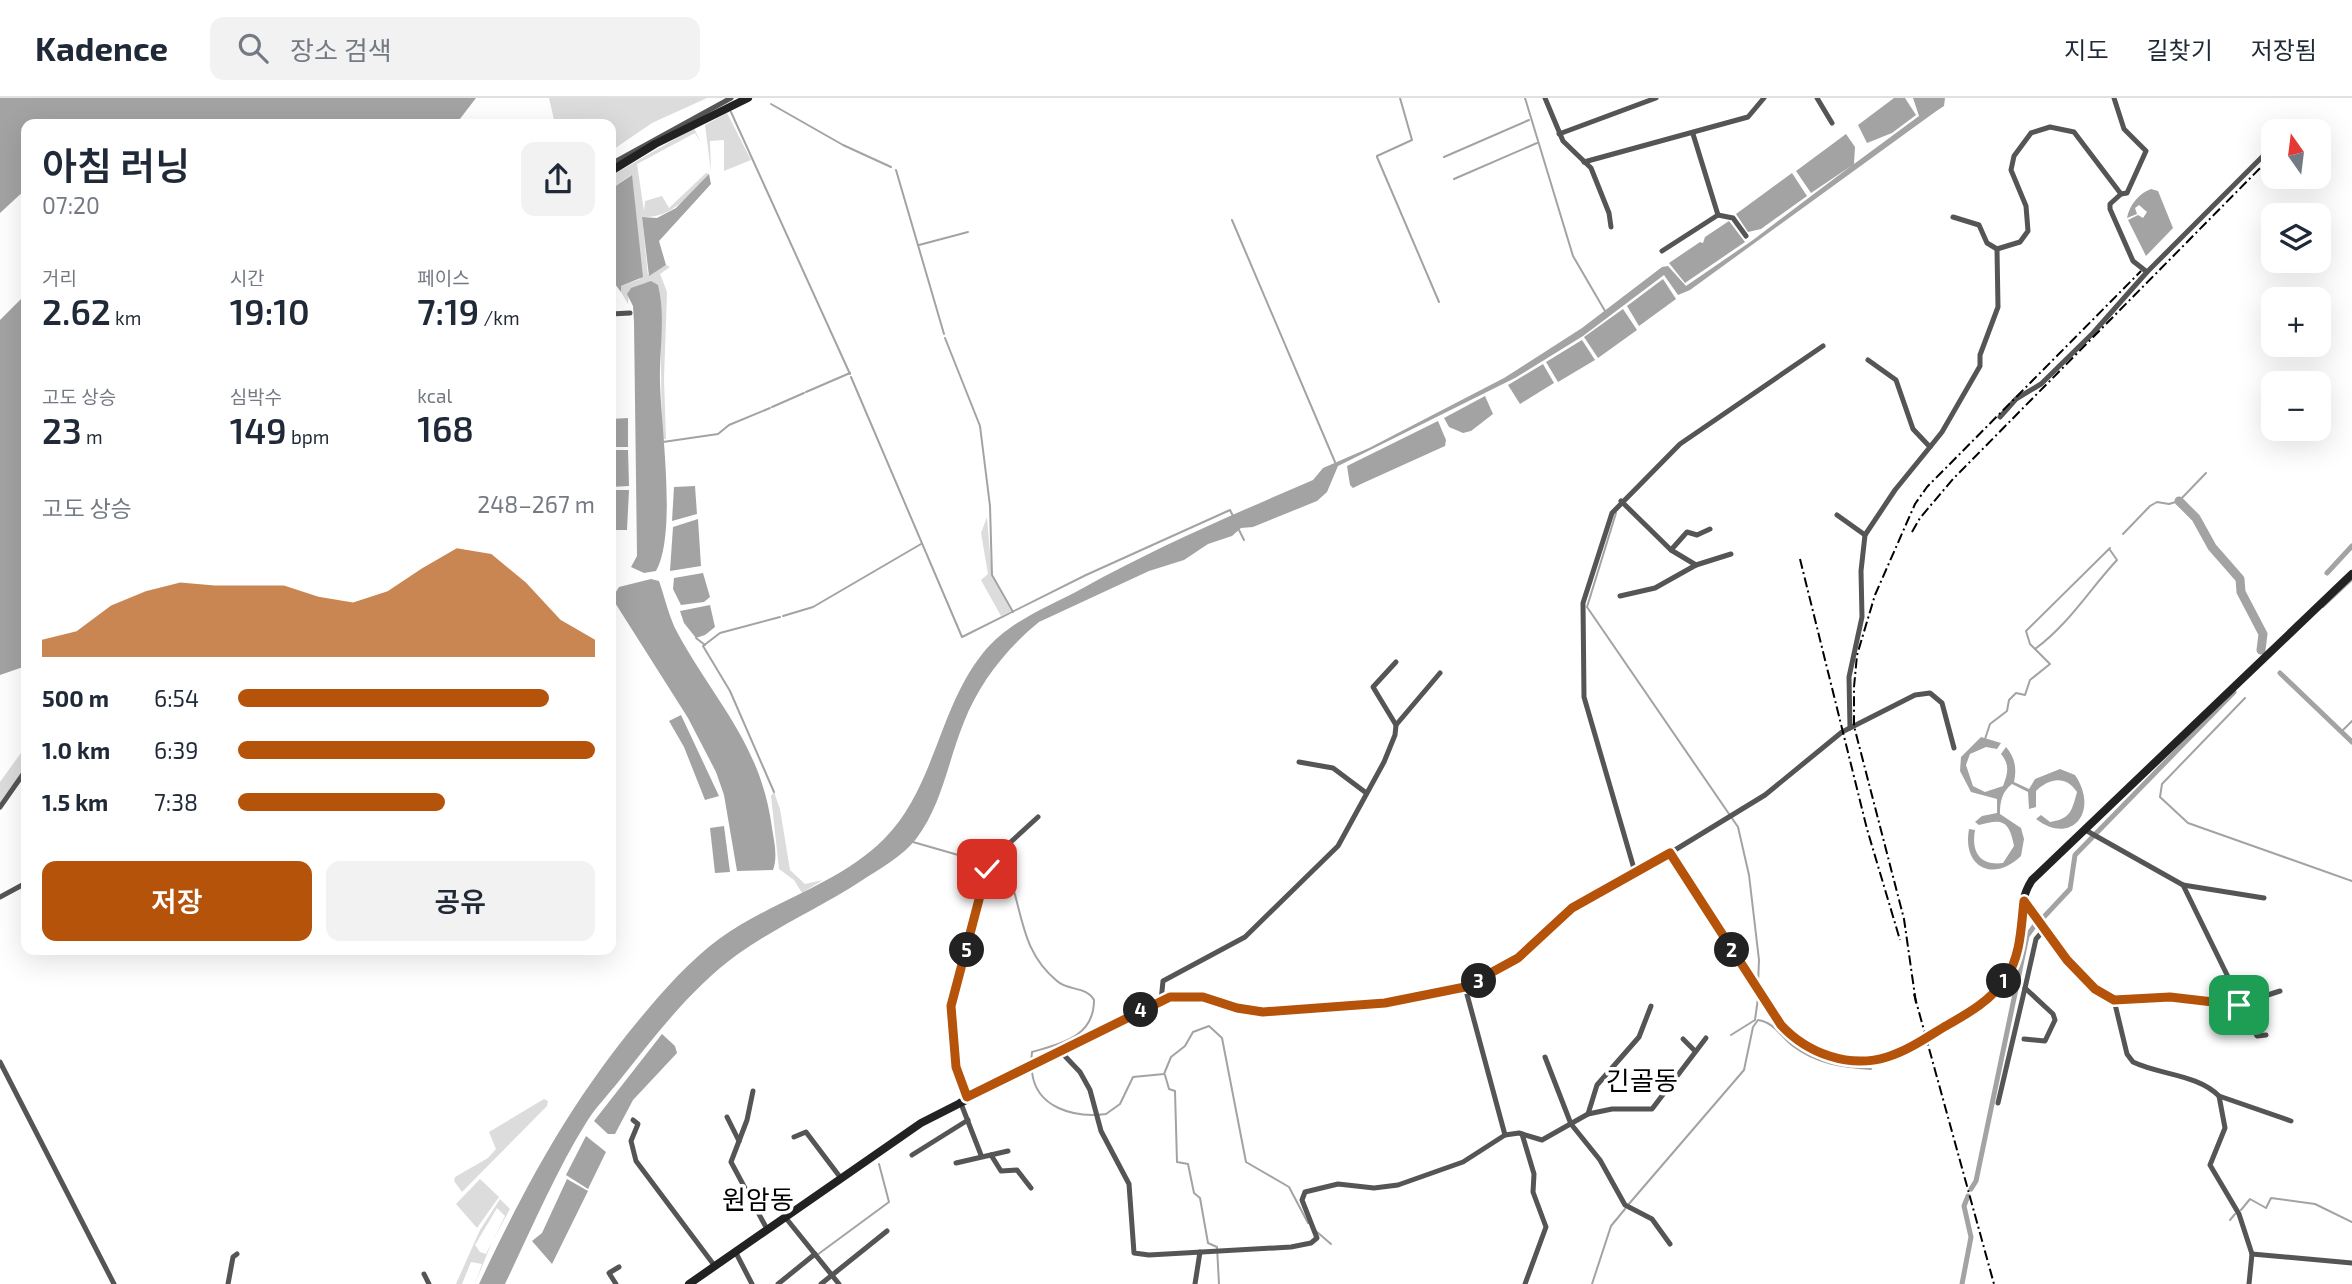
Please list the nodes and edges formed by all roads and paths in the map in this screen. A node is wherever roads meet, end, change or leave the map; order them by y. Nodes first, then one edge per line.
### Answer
1 (731, 98) edge
2 (748, 98) edge
3 (1545, 98) edge
4 (1656, 98) edge
5 (1764, 98) edge
6 (1816, 98) edge
7 (2115, 98) edge
8 (1832, 123) dead end
9 (1559, 134) junction
10 (1693, 134) junction
11 (2261, 158) edge
12 (616, 161) edge
13 (1584, 162) junction
14 (616, 168) edge
15 (2121, 194) junction
16 (1718, 215) junction
17 (1952, 217) dead end
18 (1611, 227) dead end
19 (1746, 236) dead end
20 (1997, 249) junction
21 (1662, 251) dead end
22 (2147, 272) junction
23 (630, 313) dead end
24 (616, 314) edge
25 (1824, 346) dead end
26 (1868, 360) dead end
27 (2000, 416) dead end
28 (1930, 447) junction
29 (1621, 501) junction
30 (1838, 514) dead end
31 (1710, 529) dead end
32 (1865, 535) junction
33 (1671, 550) junction
34 (1731, 554) dead end
35 (1696, 565) junction
36 (2352, 574) edge
37 (1620, 596) dead end
38 (1396, 662) dead end
39 (1440, 673) dead end
40 (1396, 725) junction
41 (1850, 728) junction
42 (1954, 747) dead end
43 (1299, 762) dead end
44 (21, 777) edge
45 (1366, 792) junction
46 (0, 807) edge
47 (1038, 817) dead end
48 (2087, 831) junction
49 (1670, 853) junction
50 (1635, 872) junction
51 (2183, 885) junction
52 (21, 886) edge
53 (0, 897) edge
54 (2264, 898) dead end
55 (2024, 901) junction
56 (2043, 931) junction
57 (1465, 987) junction
58 (2025, 988) junction
59 (2280, 991) dead end
60 (2114, 1000) junction
61 (1161, 1001) junction
62 (2239, 1005) junction
63 (1651, 1006) dead end
64 (2266, 1035) dead end
65 (1706, 1038) dead end
66 (2024, 1039) dead end
67 (1683, 1040) dead end
68 (1695, 1051) junction
69 (1061, 1052) junction
70 (1545, 1057) dead end
71 (0, 1062) edge
72 (753, 1091) dead end
73 (2219, 1096) junction
74 (963, 1099) junction
75 (1998, 1103) dead end
76 (1588, 1114) junction
77 (727, 1117) dead end
78 (633, 1120) dead end
79 (968, 1121) junction
80 (2291, 1121) dead end
81 (1571, 1124) junction
82 (1521, 1134) junction
83 (1505, 1135) junction
84 (794, 1137) dead end
85 (739, 1141) junction
86 (1009, 1151) dead end
87 (912, 1155) dead end
88 (981, 1155) junction
89 (990, 1155) junction
90 (956, 1163) dead end
91 (840, 1177) junction
92 (1031, 1188) dead end
93 (785, 1217) junction
94 (767, 1229) junction
95 (887, 1231) dead end
96 (1670, 1244) dead end
97 (735, 1251) junction
98 (1200, 1252) junction
99 (237, 1254) dead end
100 (815, 1254) junction
101 (2252, 1254) junction
102 (2352, 1263) edge
103 (714, 1265) junction
104 (619, 1266) dead end
105 (424, 1273) dead end
106 (832, 1275) junction
107 (114, 1284) edge
108 (228, 1284) edge
109 (429, 1284) edge
110 (616, 1284) edge
111 (689, 1284) edge
112 (752, 1284) edge
113 (778, 1284) edge
114 (821, 1284) edge
115 (839, 1284) edge
116 (1195, 1284) edge
117 (1525, 1284) edge
118 (2249, 1284) edge

1 - 12 street
2 - 14 main road
3 - 9 street
4 - 9 street
5 - 10 street
6 - 8 street
7 - 15 street
9 - 13 street
10 - 13 street
10 - 16 street
11 - 22 street
13 - 18 street
15 - 20 street
15 - 22 street
16 - 19 street
16 - 21 street
17 - 20 street
20 - 28 street
22 - 27 street
23 - 24 street
25 - 29 street
26 - 28 street
28 - 32 street
29 - 33 street
29 - 50 street
30 - 32 street
31 - 33 street
32 - 41 street
33 - 35 street
34 - 35 street
35 - 37 street
36 - 48 main road
38 - 40 street
39 - 40 street
40 - 45 street
41 - 42 street
41 - 49 street
43 - 45 street
44 - 46 street
45 - 61 street
47 - 74 street
48 - 51 street
48 - 55 main road
49 - 50 main road
49 - 55 main road
50 - 57 main road
51 - 54 street
51 - 62 street
52 - 53 street
55 - 56 street
56 - 58 street
56 - 60 street
57 - 61 main road
57 - 83 street
58 - 66 street
58 - 75 street
59 - 62 street
60 - 62 street
60 - 73 street
61 - 69 main road
62 - 64 street
63 - 76 street
65 - 68 street
67 - 68 street
68 - 76 street
69 - 74 main road
69 - 98 street
70 - 81 street
71 - 107 street
72 - 85 street
73 - 80 street
73 - 101 street
74 - 79 street
74 - 91 main road
76 - 81 street
77 - 85 street
78 - 103 street
79 - 87 street
79 - 88 street
81 - 82 street
81 - 96 street
82 - 83 street
82 - 117 street
83 - 98 street
84 - 91 street
85 - 94 street
86 - 89 street
88 - 89 street
88 - 90 street
89 - 92 street
91 - 93 main road
93 - 94 main road
93 - 100 street
94 - 97 main road
95 - 106 street
97 - 103 main road
97 - 112 street
98 - 116 street
99 - 108 street
100 - 106 street
100 - 113 street
101 - 102 street
101 - 118 street
103 - 111 main road
104 - 110 street
105 - 109 street
106 - 114 street
106 - 115 street

